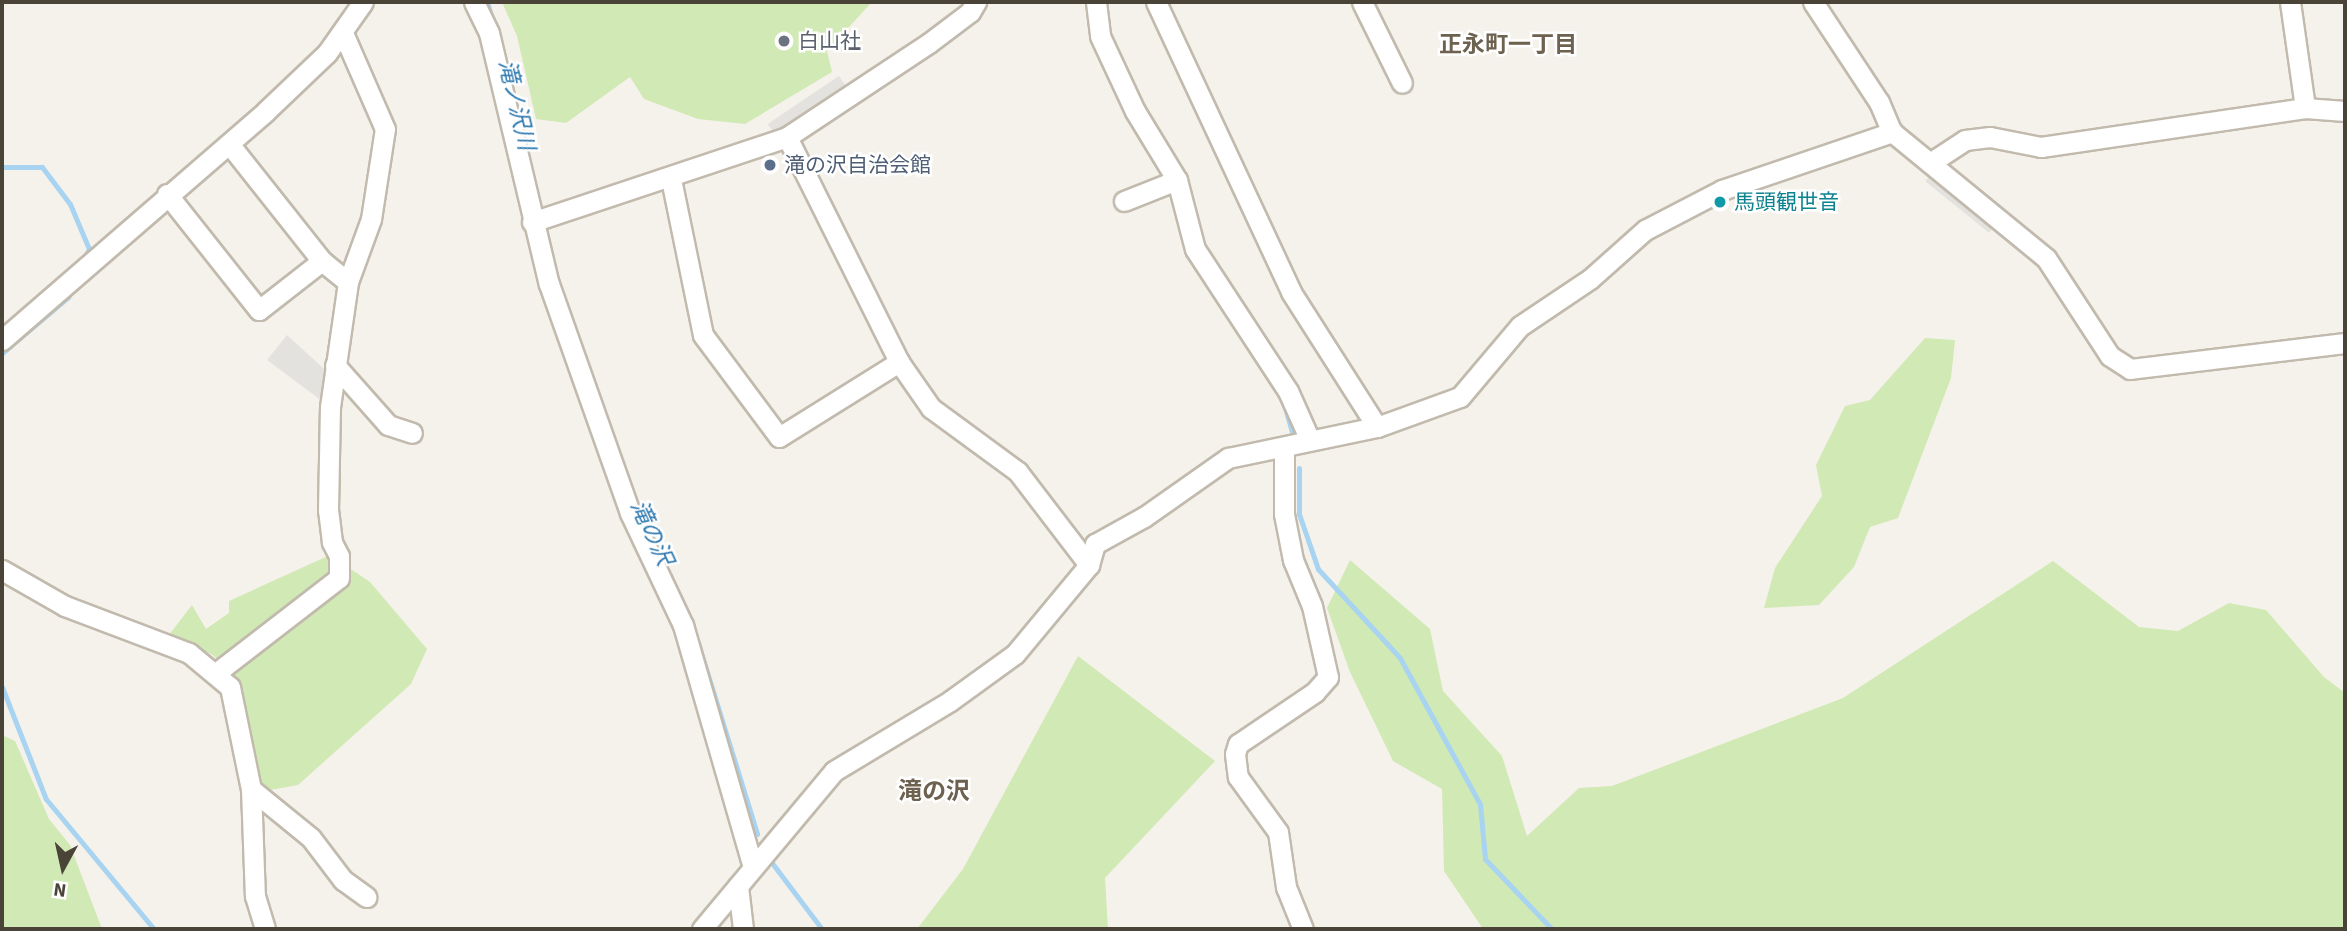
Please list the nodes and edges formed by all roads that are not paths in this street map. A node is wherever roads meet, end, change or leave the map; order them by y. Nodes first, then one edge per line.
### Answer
1 (363, 2) edge
2 (474, 2) edge
3 (976, 2) edge
4 (1096, 2) edge
5 (1156, 2) edge
6 (1362, 2) edge
7 (1813, 2) edge
8 (2290, 2) edge
9 (343, 33) junction
10 (1402, 83) dead end
11 (2305, 108) junction
12 (2345, 111) edge
13 (1892, 132) junction
14 (787, 137) junction
15 (230, 145) junction
16 (1930, 163) junction
17 (671, 179) junction
18 (1177, 180) junction
19 (167, 194) junction
20 (1124, 201) dead end
21 (532, 222) junction
22 (322, 261) junction
23 (348, 282) junction
24 (2, 340) edge
25 (2345, 343) edge
26 (900, 362) junction
27 (335, 365) junction
28 (1377, 427) junction
29 (412, 433) dead end
30 (1309, 439) junction
31 (1284, 448) junction
32 (1089, 565) junction
33 (2, 570) edge
34 (216, 673) junction
35 (251, 789) junction
36 (752, 864) junction
37 (738, 886) junction
38 (366, 897) dead end
39 (265, 929) edge
40 (702, 929) edge
41 (743, 929) edge
42 (1303, 929) edge

1 - 9 street
2 - 21 street
3 - 14 street
4 - 18 street
5 - 28 street
6 - 10 street
7 - 13 street
8 - 11 street
9 - 15 street
9 - 23 street
11 - 12 street
11 - 16 street
13 - 16 street
13 - 28 street
14 - 17 street
14 - 26 street
15 - 19 street
15 - 22 street
16 - 25 street
17 - 21 street
17 - 26 street
18 - 20 street
18 - 30 street
19 - 22 street
19 - 24 street
21 - 36 street
22 - 23 street
23 - 27 street
26 - 32 street
27 - 29 street
27 - 34 street
28 - 30 street
30 - 31 street
31 - 32 street
31 - 42 street
32 - 36 street
33 - 34 street
34 - 35 street
35 - 38 street
35 - 39 street
36 - 37 street
37 - 40 street
37 - 41 street

